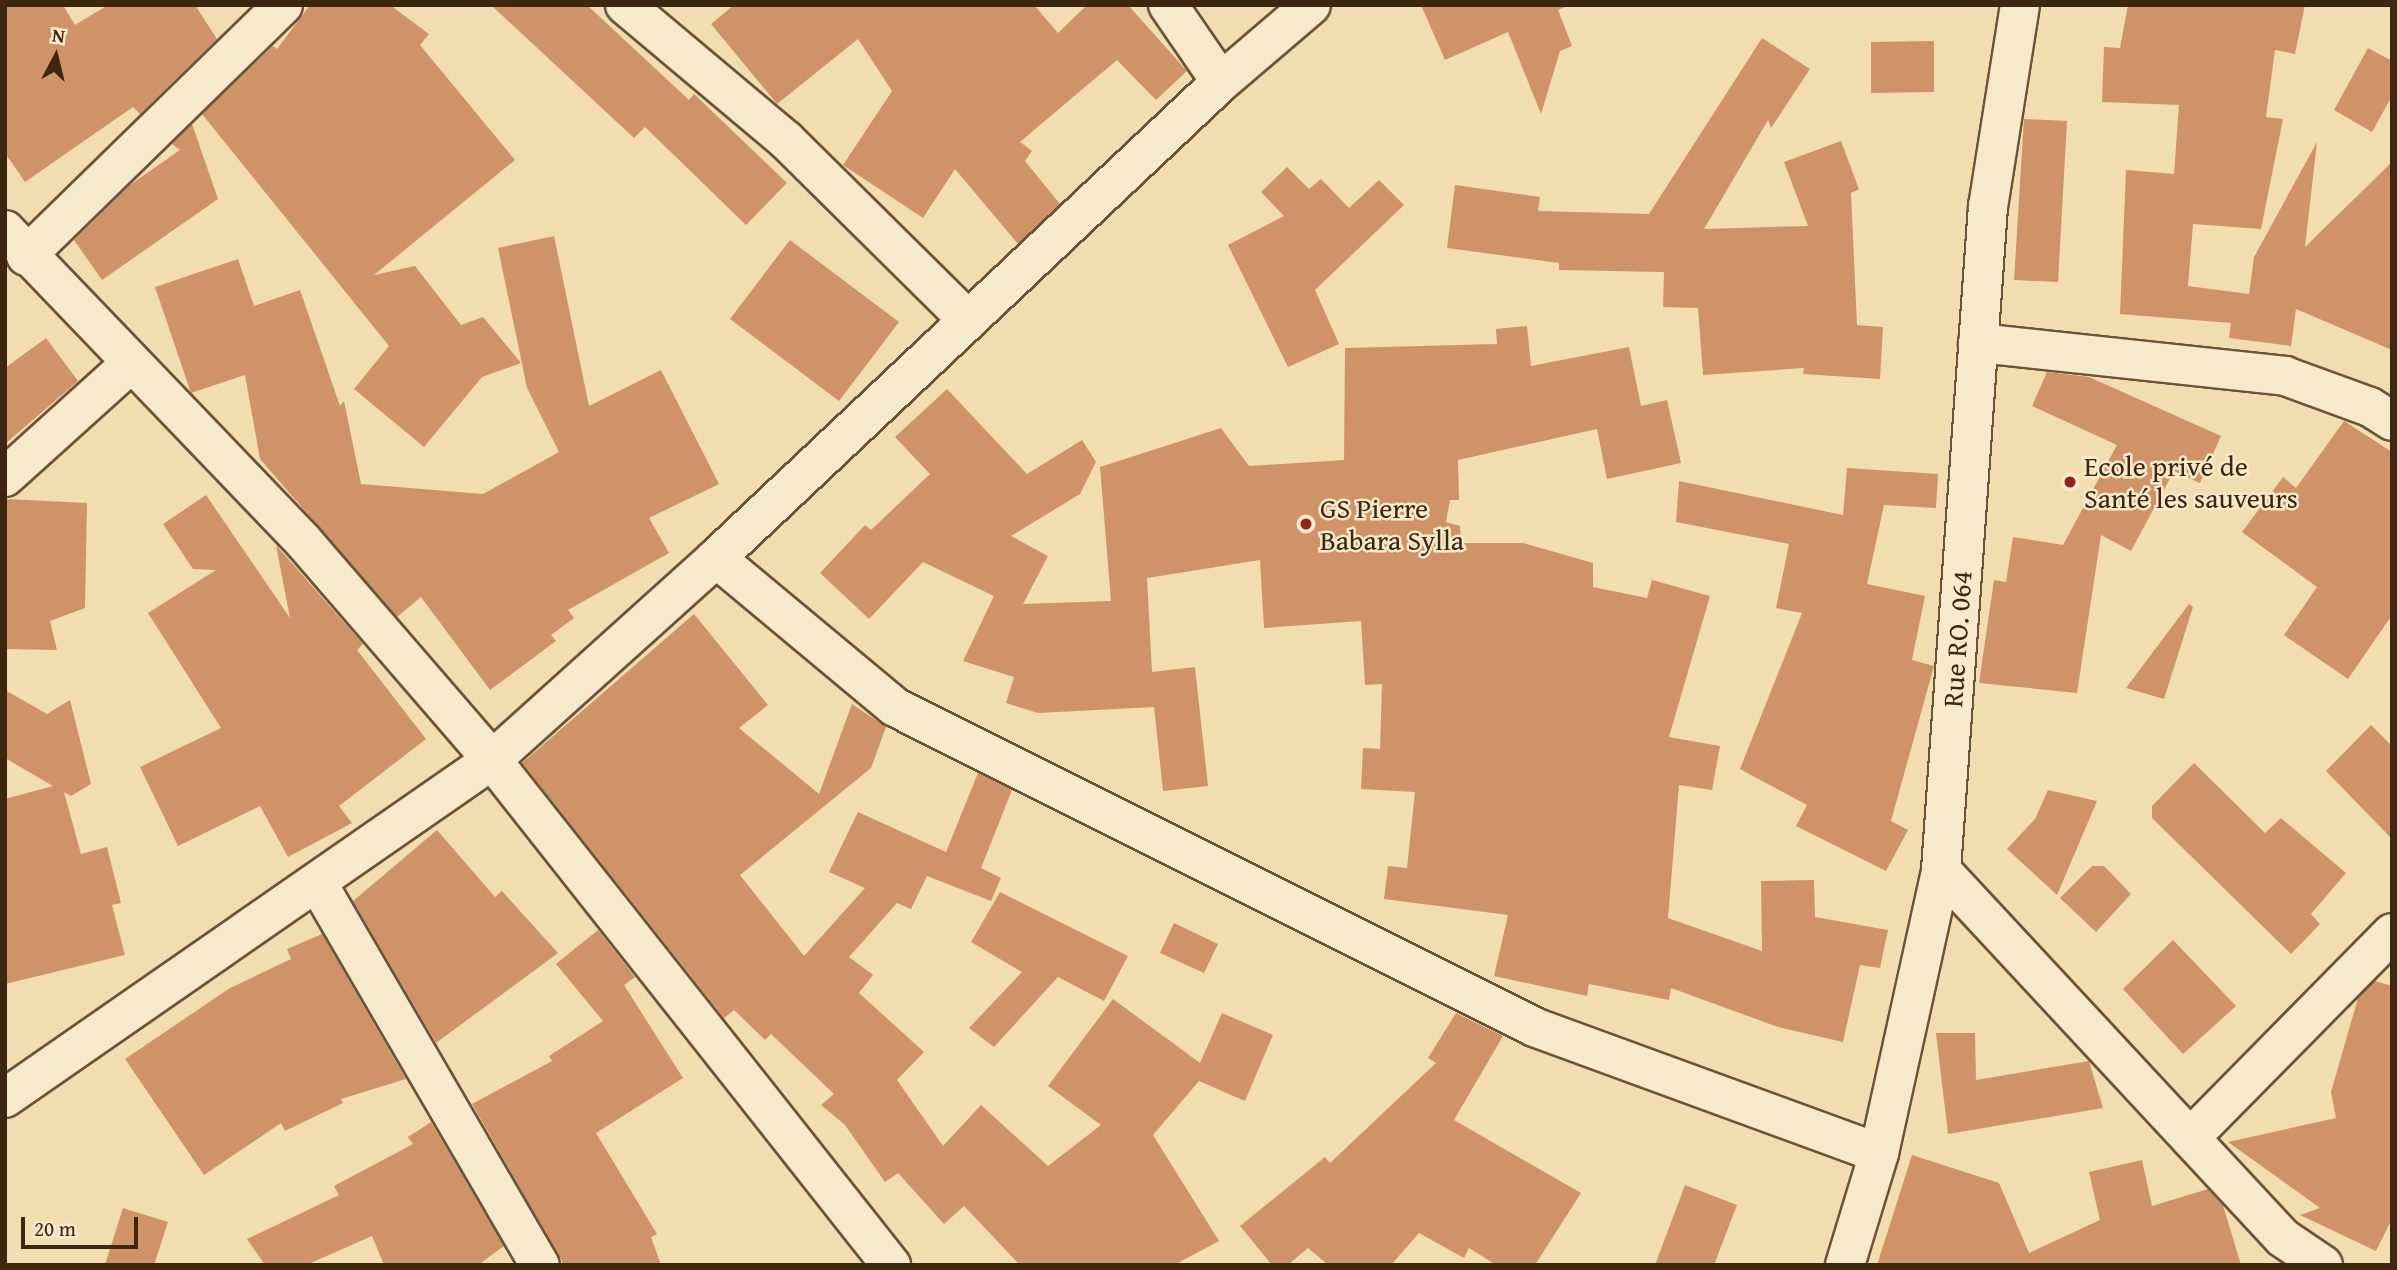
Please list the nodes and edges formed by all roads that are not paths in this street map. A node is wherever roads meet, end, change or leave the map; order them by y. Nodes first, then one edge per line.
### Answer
1 (284, 5) edge
2 (625, 5) edge
3 (1168, 5) edge
4 (1311, 5) edge
5 (2020, 5) edge
6 (1221, 82) junction
7 (16, 243) edge
8 (968, 320) junction
9 (1978, 343) junction
10 (128, 365) junction
11 (2392, 421) edge
12 (5, 477) edge
13 (716, 558) junction
14 (492, 760) junction
15 (1941, 870) junction
16 (318, 884) junction
17 (2392, 933) edge
18 (5, 1098) edge
19 (2190, 1138) junction
20 (1879, 1153) junction
21 (540, 1265) edge
22 (891, 1265) edge
23 (1845, 1265) edge
24 (2323, 1265) edge

1 - 7 street
2 - 8 street
3 - 6 street
4 - 6 street
5 - 9 street, Rue RO. 064
6 - 8 street
7 - 10 street
8 - 13 street
9 - 11 street
9 - 15 street, Rue RO. 064
10 - 12 street
10 - 14 street
13 - 14 street
13 - 20 street
14 - 16 street
14 - 22 street
15 - 19 street
15 - 20 street, Rue RO. 064
16 - 18 street
16 - 21 street
17 - 19 street
19 - 24 street
20 - 23 street, Rue RO. 064

